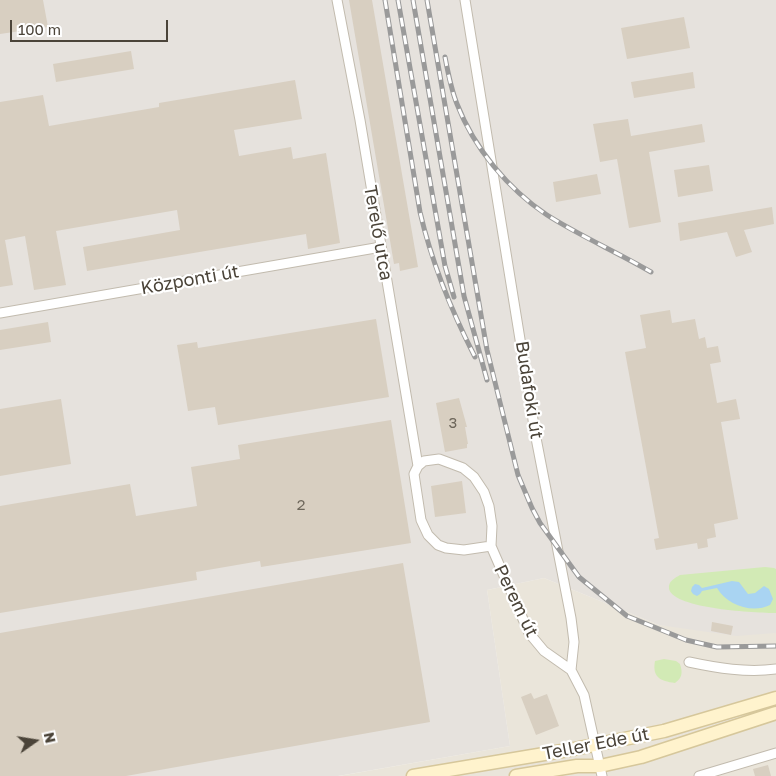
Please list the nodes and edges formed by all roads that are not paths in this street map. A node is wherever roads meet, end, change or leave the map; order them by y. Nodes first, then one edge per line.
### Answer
1 (337, 0) edge
2 (465, 0) edge
3 (381, 247) junction
4 (0, 313) edge
5 (418, 466) junction
6 (490, 546) junction
7 (689, 662) dead end
8 (776, 669) edge
9 (571, 670) junction
10 (776, 698) edge
11 (776, 713) edge
12 (595, 746) junction
13 (776, 753) edge
14 (601, 771) edge
15 (413, 776) edge
16 (516, 776) edge
17 (700, 776) edge

1 - 3 street, Terelő utca
2 - 9 street, Budafoki út
3 - 4 street, Központi út
3 - 5 street, Terelő utca
5 - 6 street, Perem út
5 - 6 street, Perem út
6 - 9 street, Perem út
7 - 8 street
9 - 12 street
10 - 12 main road, Teller Ede út
11 - 14 main road, Teller Ede út
12 - 14 street
12 - 15 main road, Teller Ede út
13 - 17 street
14 - 16 main road, Teller Ede út

